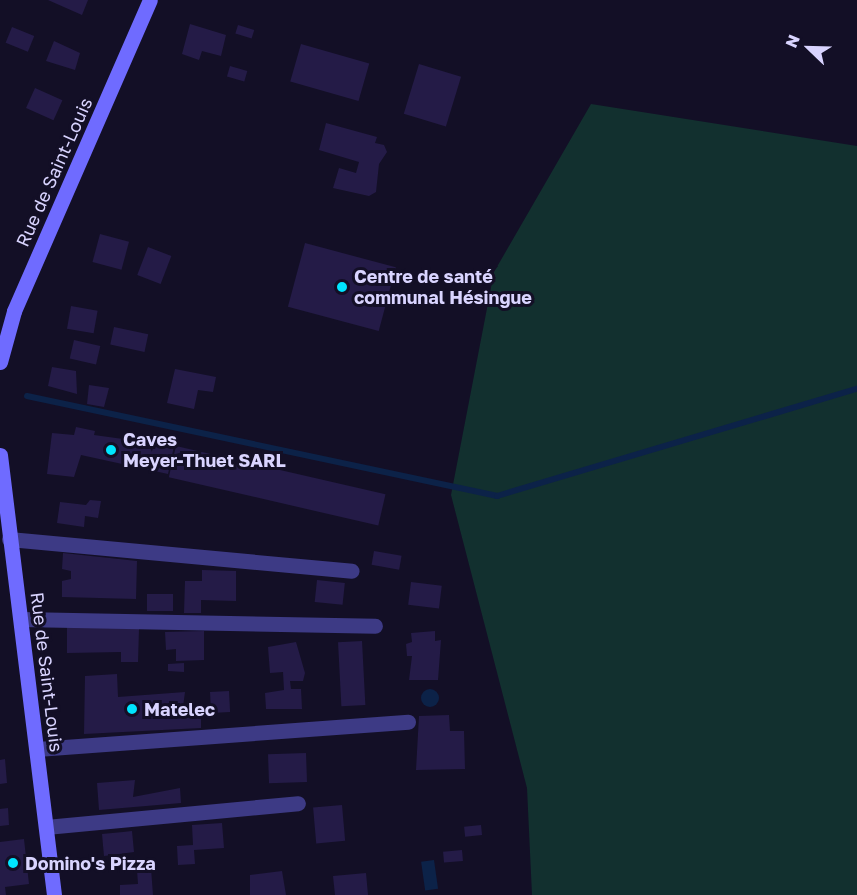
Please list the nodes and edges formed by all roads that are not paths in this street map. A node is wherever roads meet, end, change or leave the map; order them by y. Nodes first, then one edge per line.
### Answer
1 (150, 0) edge
2 (0, 362) edge
3 (0, 455) edge
4 (9, 539) junction
5 (352, 571) dead end
6 (21, 619) junction
7 (375, 626) dead end
8 (408, 722) dead end
9 (37, 749) junction
10 (297, 803) dead end
11 (46, 827) junction
12 (54, 895) edge

1 - 2 main road, Rue de Saint-Louis
3 - 4 main road, Rue de Saint-Louis
4 - 5 street
4 - 6 main road, Rue de Saint-Louis
6 - 7 street
6 - 9 main road, Rue de Saint-Louis
8 - 9 street
9 - 11 main road, Rue de Saint-Louis
10 - 11 street
11 - 12 main road, Rue de Saint-Louis

